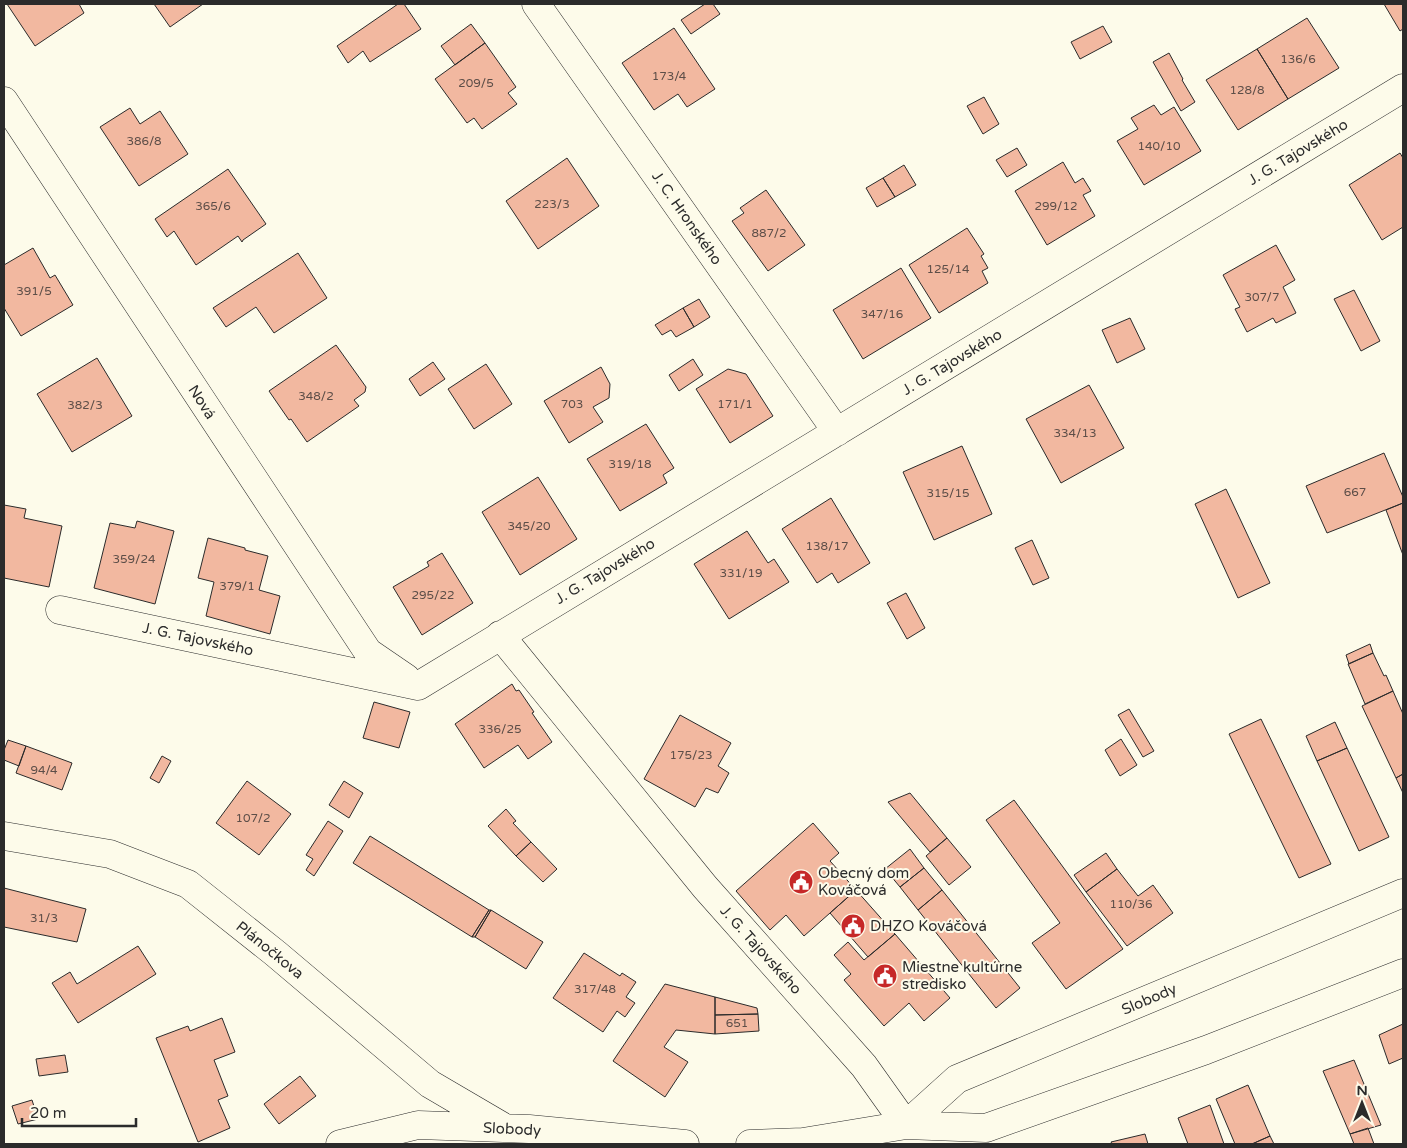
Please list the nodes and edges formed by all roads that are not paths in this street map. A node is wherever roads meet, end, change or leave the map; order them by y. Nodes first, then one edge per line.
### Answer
1 (536, 4) edge
2 (1403, 88) edge
3 (4, 102) edge
4 (837, 432) junction
5 (60, 610) dead end
6 (500, 635) junction
7 (418, 686) junction
8 (4, 836) edge
9 (1403, 893) edge
10 (1403, 973) edge
11 (906, 1125) junction
12 (505, 1128) junction
13 (340, 1144) edge
14 (685, 1144) edge
15 (750, 1144) edge

1 - 4 street, J. C. Hronského
2 - 4 street, J. G. Tajovského
3 - 7 street, Nová
4 - 6 street, J. G. Tajovského
5 - 7 street, J. G. Tajovského
6 - 7 street, J. G. Tajovského
6 - 11 street, J. G. Tajovského
8 - 12 street, Plánočkova
9 - 11 street, Slobody
10 - 11 street
11 - 15 street
12 - 13 street, Slobody
12 - 14 street, Slobody

